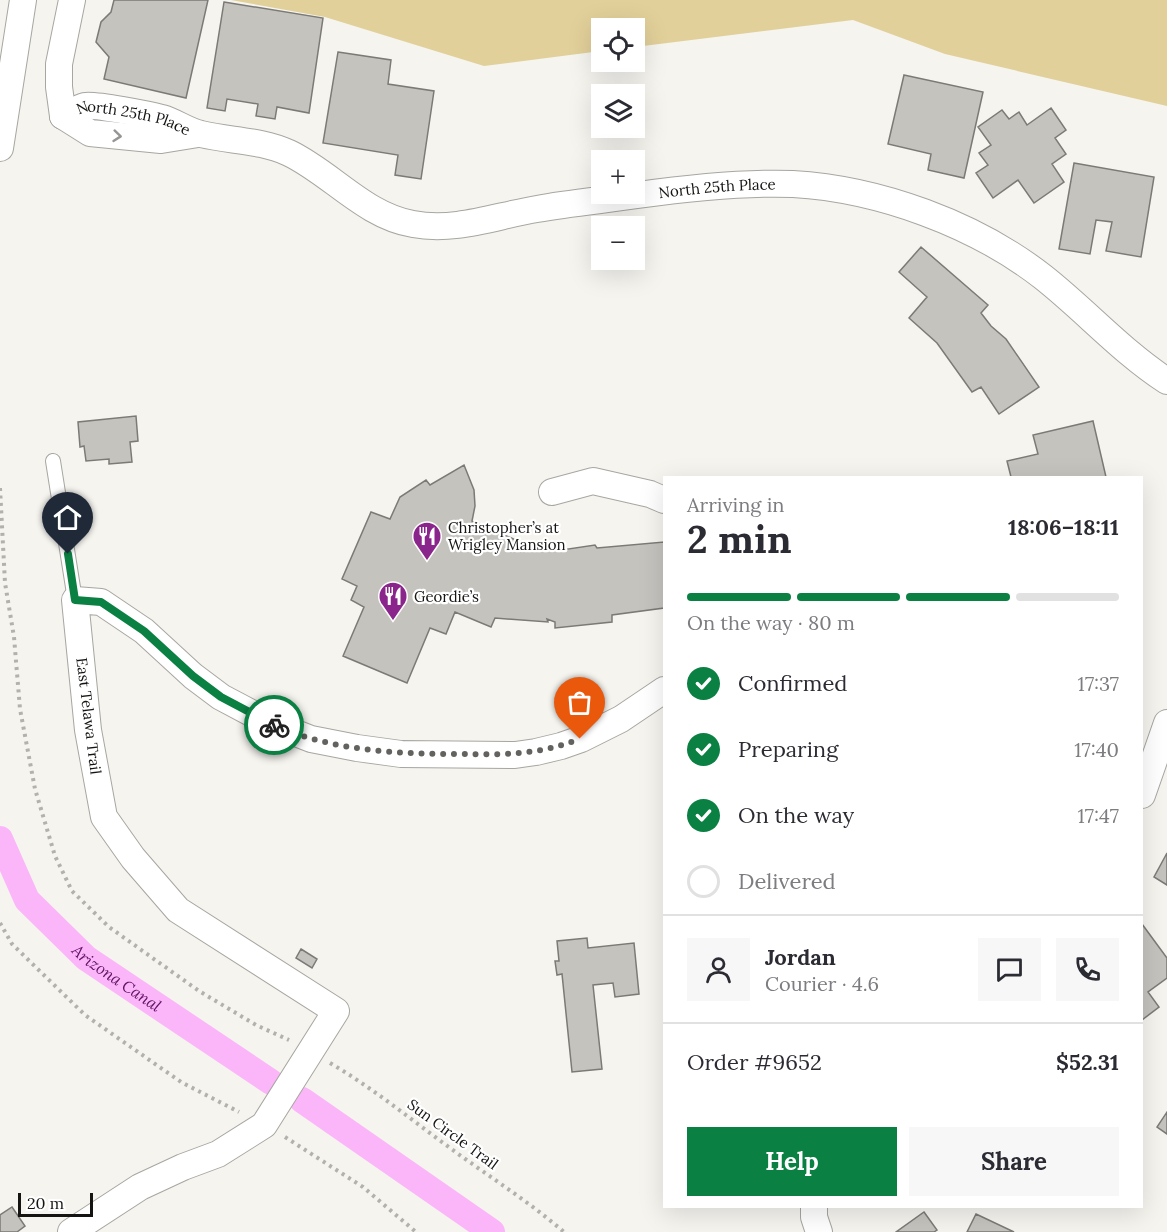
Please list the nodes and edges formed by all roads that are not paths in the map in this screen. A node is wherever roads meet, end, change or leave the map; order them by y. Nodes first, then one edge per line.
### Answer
1 (23, 0) edge
2 (72, 0) edge
3 (3, 110) edge
4 (0, 148) edge
5 (1167, 381) edge
6 (53, 461) dead end
7 (552, 492) dead end
8 (663, 500) edge
9 (75, 600) junction
10 (663, 691) edge
11 (1167, 723) edge
12 (1143, 792) edge
13 (814, 1208) edge
14 (71, 1232) edge
15 (819, 1232) edge

1 - 3 street
2 - 5 street, North 25th Place
3 - 4 street
6 - 9 lane
7 - 8 street
9 - 10 street
9 - 14 street, East Telawa Trail
11 - 12 street
13 - 15 street

